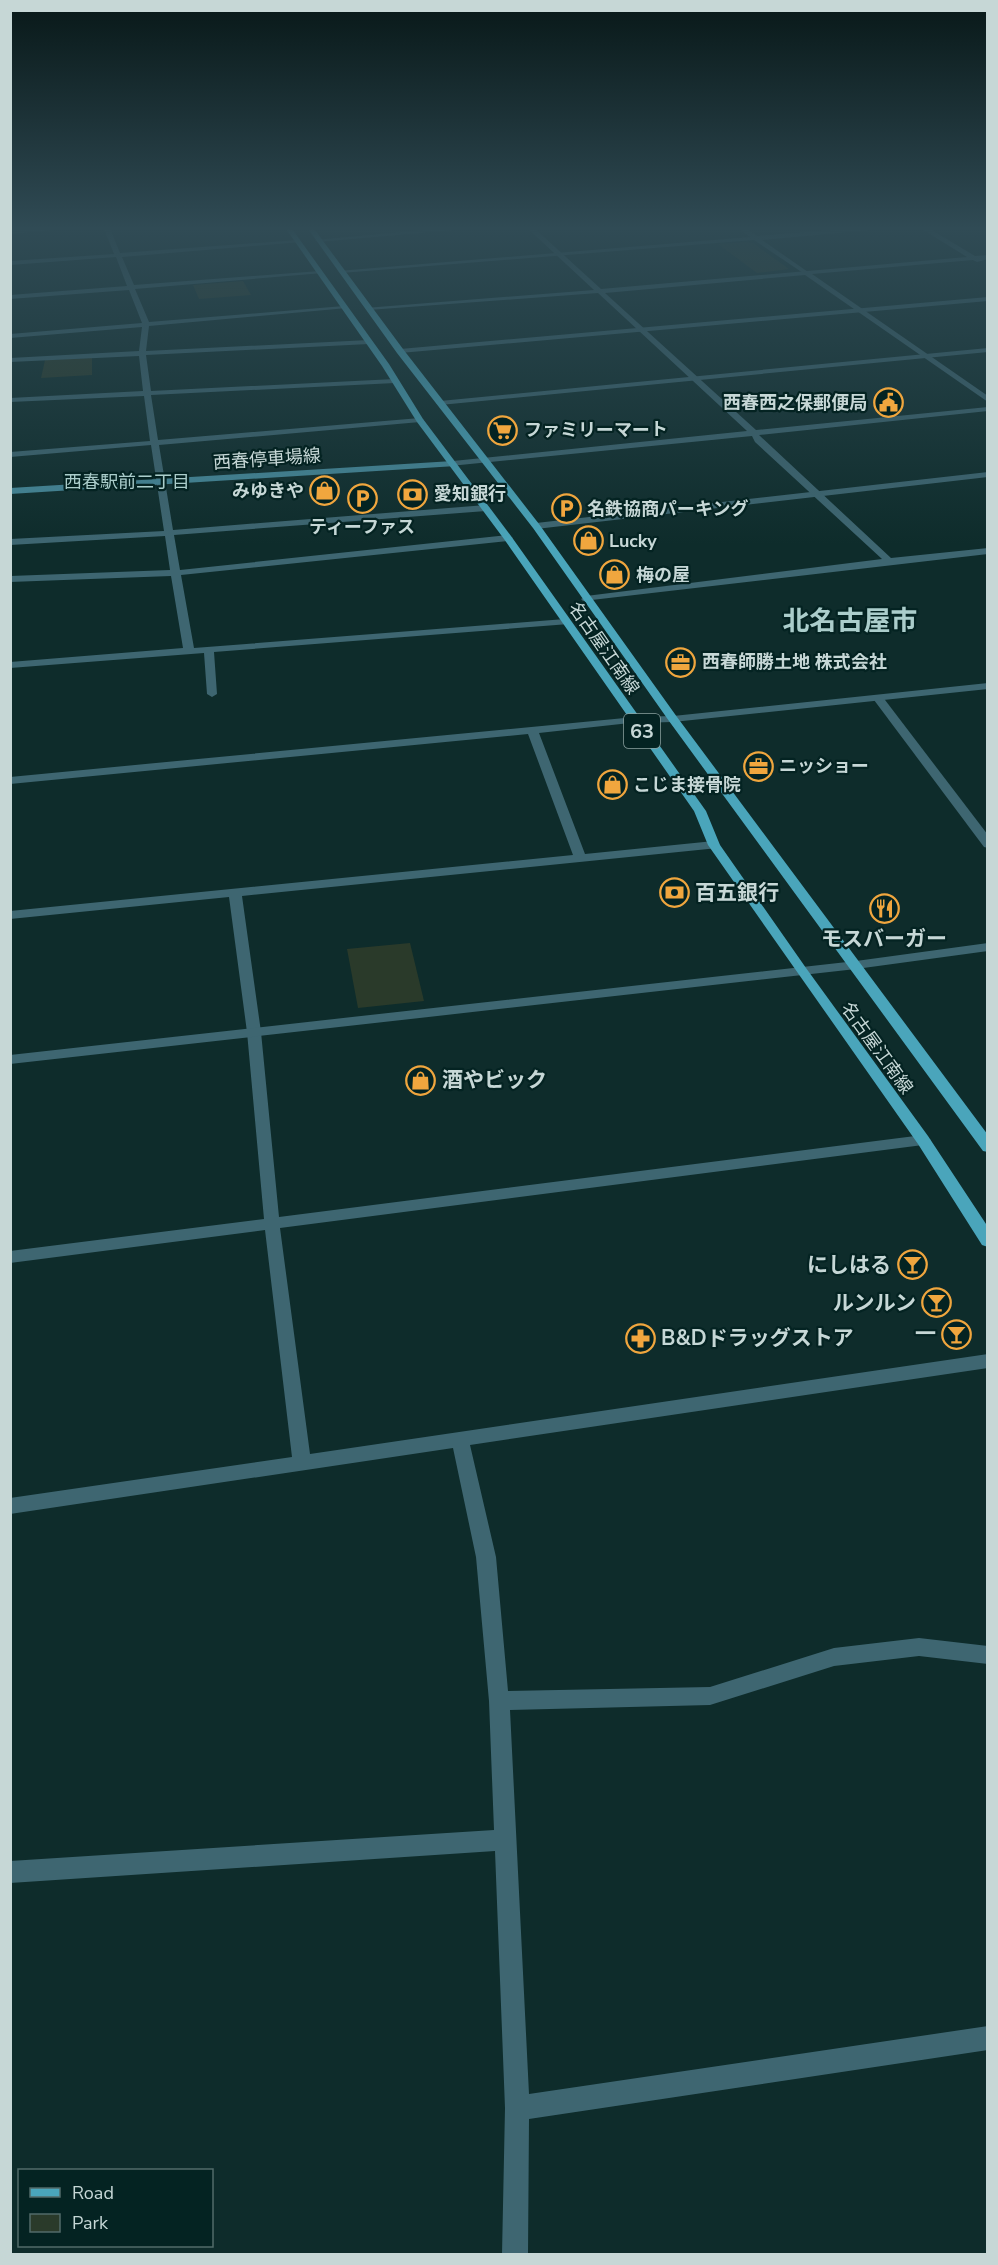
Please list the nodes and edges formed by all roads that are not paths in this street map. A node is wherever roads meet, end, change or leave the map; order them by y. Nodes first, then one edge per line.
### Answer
1 (59, 332) edge
2 (145, 332) edge
3 (361, 332) edge
4 (386, 332) edge
5 (621, 332) edge
6 (643, 332) edge
7 (889, 332) edge
8 (10, 336) edge
9 (369, 342) junction
10 (987, 350) edge
11 (400, 351) junction
12 (143, 354) junction
13 (924, 356) junction
14 (10, 360) edge
15 (694, 378) junction
16 (394, 381) junction
17 (147, 393) junction
18 (10, 400) edge
19 (987, 400) edge
20 (440, 403) junction
21 (987, 409) edge
22 (420, 420) junction
23 (755, 434) junction
24 (154, 443) junction
25 (10, 455) edge
26 (486, 462) junction
27 (453, 464) junction
28 (987, 474) edge
29 (160, 482) junction
30 (10, 491) edge
31 (815, 494) junction
32 (486, 508) junction
33 (536, 526) junction
34 (170, 533) junction
35 (508, 538) junction
36 (10, 542) edge
37 (987, 551) edge
38 (888, 561) junction
39 (176, 573) junction
40 (10, 579) edge
41 (586, 599) junction
42 (565, 622) junction
43 (209, 649) junction
44 (189, 651) junction
45 (10, 665) edge
46 (987, 686) edge
47 (212, 694) dead end
48 (878, 698) junction
49 (673, 719) junction
50 (635, 720) junction
51 (533, 731) junction
52 (10, 781) edge
53 (987, 844) edge
54 (714, 845) junction
55 (580, 857) junction
56 (235, 892) junction
57 (10, 915) edge
58 (987, 947) edge
59 (856, 965) junction
60 (801, 971) junction
61 (254, 1032) junction
62 (10, 1060) edge
63 (924, 1140) junction
64 (987, 1147) edge
65 (272, 1224) junction
66 (987, 1241) edge
67 (10, 1257) edge
68 (987, 1361) edge
69 (460, 1440) junction
70 (302, 1463) junction
71 (10, 1506) edge
72 (987, 1654) edge
73 (499, 1701) junction
74 (504, 1840) junction
75 (10, 1872) edge
76 (987, 2038) edge
77 (517, 2108) junction
78 (515, 2254) edge

1 - 8 street
2 - 12 street
3 - 9 main road, 名古屋江南線 / 63
4 - 11 main road, 名古屋江南線 / 63
5 - 11 street
6 - 15 street
7 - 13 street
9 - 12 street
9 - 16 main road, 名古屋江南線 / 63
10 - 13 street
11 - 20 main road, 名古屋江南線 / 63
12 - 14 street
12 - 17 street
13 - 15 street
13 - 19 street
15 - 20 street
15 - 23 street
16 - 17 street
16 - 22 main road, 名古屋江南線 / 63
17 - 18 street
17 - 24 street
20 - 26 main road, 名古屋江南線 / 63
21 - 23 street
22 - 24 street
22 - 27 main road, 名古屋江南線 / 63
23 - 26 street
23 - 31 street
24 - 25 street
24 - 29 street
26 - 27 street
26 - 33 main road, 名古屋江南線 / 63
27 - 29 main road, 西春停車場線
27 - 32 main road, 名古屋江南線 / 63
28 - 31 street
29 - 30 main road, 西春停車場線
29 - 34 street
31 - 33 street
31 - 38 street
32 - 34 street
32 - 35 main road, 名古屋江南線 / 63
33 - 41 main road, 名古屋江南線 / 63
34 - 36 street
34 - 39 street
35 - 39 street
35 - 42 main road, 名古屋江南線 / 63
37 - 38 street
38 - 41 street
39 - 40 street
39 - 44 street
41 - 49 main road, 名古屋江南線 / 63
42 - 43 street
42 - 50 main road, 名古屋江南線 / 63
43 - 44 street
43 - 47 street
44 - 45 street
46 - 48 street
48 - 49 street
48 - 53 street
49 - 50 street
49 - 59 main road, 名古屋江南線 / 63
50 - 51 street
50 - 54 main road, 名古屋江南線 / 63
51 - 52 street
51 - 55 street
54 - 55 street
54 - 60 main road, 名古屋江南線 / 63
55 - 56 street
56 - 57 street
56 - 61 street
58 - 59 street
59 - 60 street
59 - 64 main road, 名古屋江南線 / 63
60 - 61 street
60 - 63 main road, 名古屋江南線 / 63
61 - 62 street
61 - 65 street
63 - 65 street
63 - 66 main road, 名古屋江南線 / 63
65 - 67 street
65 - 70 street
68 - 69 street
69 - 70 street
69 - 73 street
70 - 71 street
72 - 73 street
73 - 74 street
74 - 75 street
74 - 77 street
76 - 77 street
77 - 78 street

